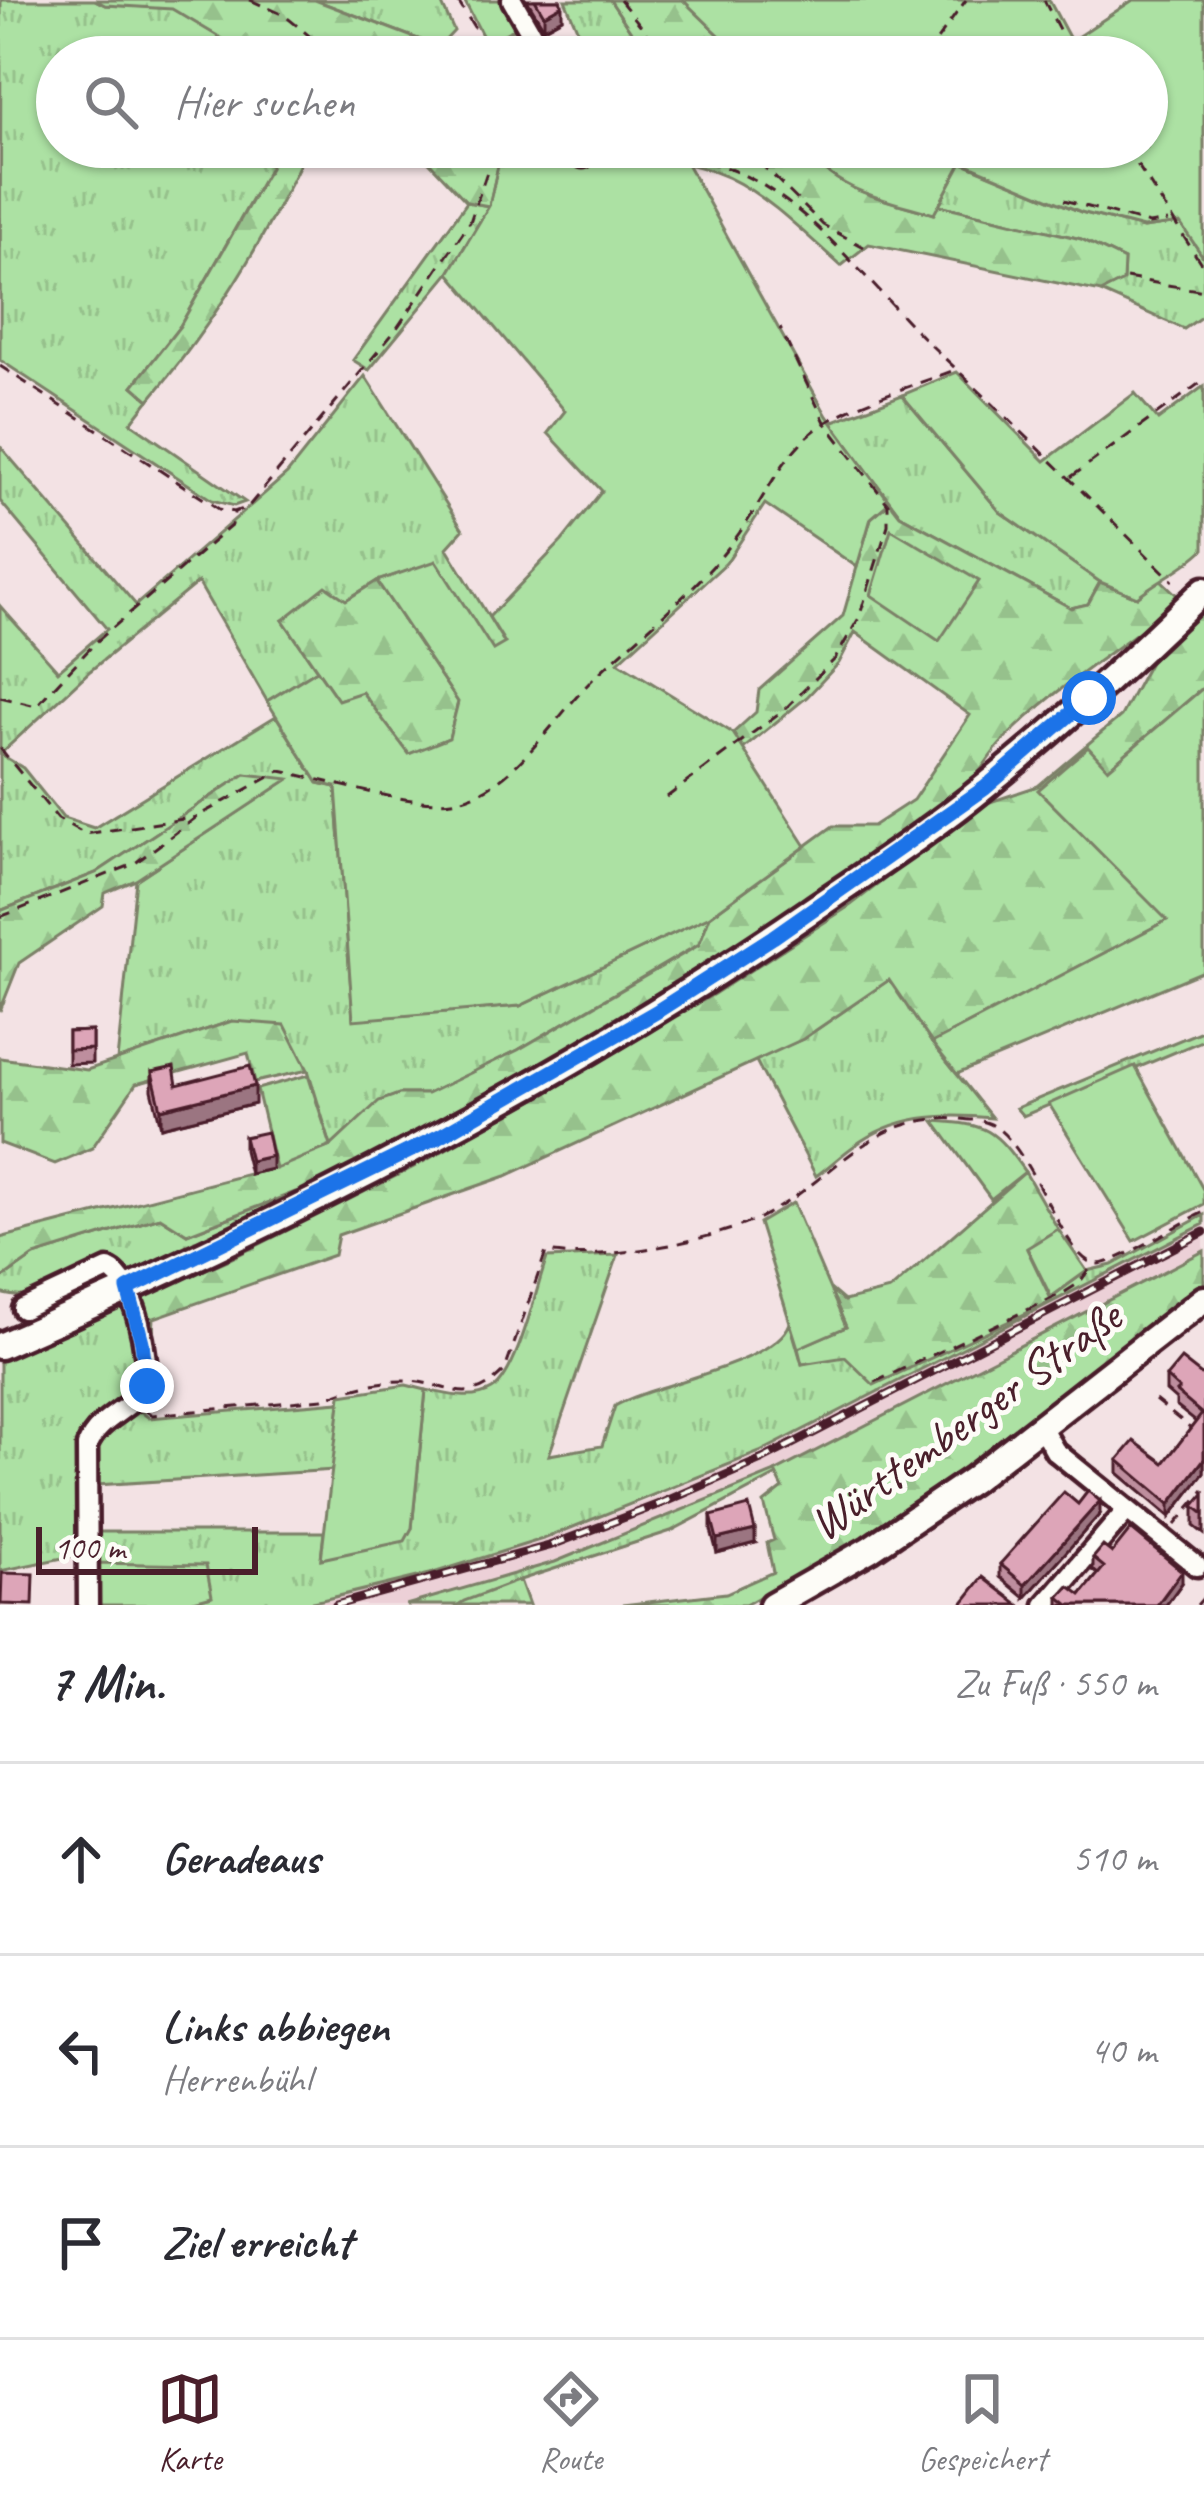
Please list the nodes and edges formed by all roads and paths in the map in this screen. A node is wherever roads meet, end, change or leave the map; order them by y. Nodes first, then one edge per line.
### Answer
1 (250, 0) edge
2 (457, 0) edge
3 (512, 0) edge
4 (620, 0) edge
5 (966, 0) edge
6 (1044, 0) edge
7 (310, 36) edge
8 (481, 36) edge
9 (536, 36) edge
10 (649, 36) edge
11 (940, 36) edge
12 (1062, 36) edge
13 (488, 168) edge
14 (724, 168) edge
15 (764, 168) edge
16 (1139, 168) edge
17 (1064, 200) dead end
18 (1170, 220) junction
19 (821, 228) junction
20 (864, 247) dead end
21 (1204, 268) edge
22 (1126, 278) dead end
23 (1204, 291) edge
24 (780, 328) dead end
25 (0, 366) edge
26 (958, 369) junction
27 (1204, 380) edge
28 (825, 422) junction
29 (1070, 478) junction
30 (234, 512) junction
31 (1173, 581) dead end
32 (1204, 590) edge
33 (0, 697) edge
34 (0, 748) edge
35 (667, 797) dead end
36 (199, 817) junction
37 (0, 917) edge
38 (1204, 1212) edge
39 (1093, 1264) junction
40 (128, 1289) junction
41 (1204, 1298) edge
42 (23, 1309) dead end
43 (0, 1346) edge
44 (875, 1382) dead end
45 (1155, 1400) dead end
46 (134, 1402) junction
47 (1042, 1428) junction
48 (1204, 1439) edge
49 (1204, 1490) edge
50 (1127, 1510) junction
51 (1164, 1539) junction
52 (1197, 1566) dead end
53 (1204, 1597) edge
54 (88, 1605) edge
55 (772, 1605) edge
56 (1045, 1605) edge
57 (1197, 1605) edge

1 - 7 path
2 - 8 path
3 - 9 street
4 - 10 path
5 - 11 path
6 - 12 path
13 - 30 path
14 - 19 path
15 - 19 path
16 - 18 path
17 - 18 path
18 - 21 path
19 - 20 path
19 - 26 path
22 - 23 path
24 - 28 path
25 - 30 path
26 - 28 path
26 - 29 path
27 - 29 path
28 - 35 path
28 - 36 path
29 - 31 path
30 - 33 path
32 - 40 main road
34 - 36 path
36 - 37 path
38 - 39 path
39 - 44 path
39 - 46 path
40 - 42 street
40 - 43 main road
40 - 46 street
41 - 47 main road, Württemberger Straße
45 - 48 path
46 - 54 street
47 - 50 street
47 - 55 main road, Württemberger Straße
49 - 51 path
50 - 51 street
50 - 56 street
51 - 52 street
53 - 57 path

